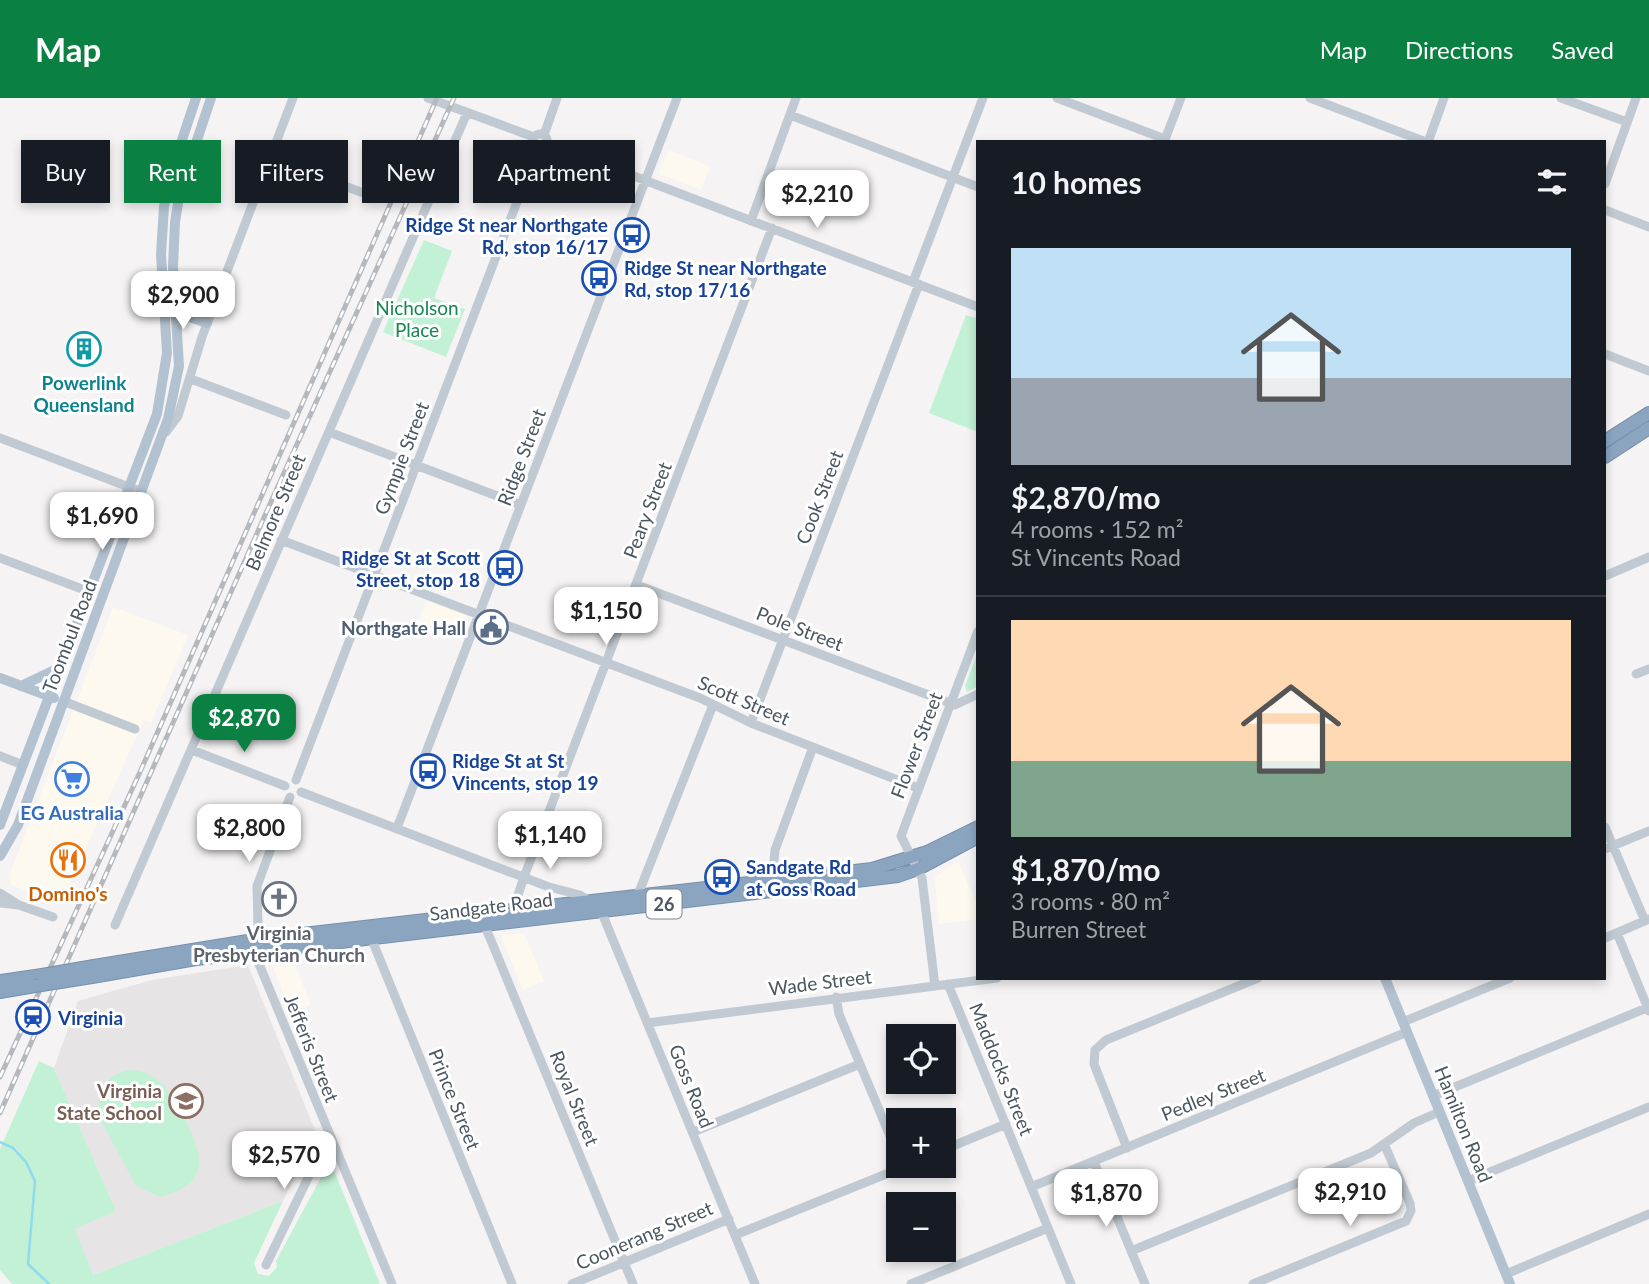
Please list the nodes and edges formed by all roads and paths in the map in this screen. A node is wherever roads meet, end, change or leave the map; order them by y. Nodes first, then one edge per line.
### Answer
1 (196, 98) edge
2 (211, 98) edge
3 (293, 98) edge
4 (428, 98) edge
5 (557, 98) edge
6 (677, 98) edge
7 (796, 98) edge
8 (983, 98) edge
9 (1057, 98) edge
10 (1181, 98) edge
11 (1310, 98) edge
12 (1444, 98) edge
13 (1561, 98) edge
14 (1636, 98) edge
15 (467, 113) junction
16 (790, 115) junction
17 (1627, 122) junction
18 (277, 140) edge
19 (538, 140) edge
20 (541, 140) edge
21 (1165, 140) edge
22 (1422, 140) edge
23 (1428, 140) edge
24 (635, 176) edge
25 (952, 178) junction
26 (645, 180) junction
27 (1606, 181) edge
28 (976, 186) edge
29 (253, 203) edge
30 (517, 203) edge
31 (1606, 210) edge
32 (751, 221) junction
33 (1649, 227) edge
34 (772, 228) junction
35 (916, 283) junction
36 (177, 306) junction
37 (976, 306) edge
38 (208, 323) junction
39 (1606, 354) edge
40 (1649, 371) edge
41 (191, 379) junction
42 (1649, 413) edge
43 (286, 415) dead end
44 (1649, 428) edge
45 (329, 432) junction
46 (164, 435) junction
47 (0, 438) edge
48 (1606, 440) edge
49 (1606, 455) edge
50 (417, 465) junction
51 (130, 487) junction
52 (142, 492) junction
53 (521, 505) junction
54 (281, 540) junction
55 (1649, 557) edge
56 (0, 558) edge
57 (375, 575) junction
58 (1606, 576) edge
59 (637, 585) junction
60 (90, 592) junction
61 (480, 615) junction
62 (976, 636) edge
63 (783, 640) junction
64 (606, 663) junction
65 (61, 667) junction
66 (1649, 668) edge
67 (1636, 674) dead end
68 (0, 678) edge
69 (21, 686) junction
70 (976, 695) edge
71 (50, 696) junction
72 (63, 701) junction
73 (951, 704) junction
74 (713, 705) junction
75 (751, 723) junction
76 (135, 729) dead end
77 (813, 747) junction
78 (192, 750) junction
79 (0, 756) edge
80 (23, 765) junction
81 (296, 780) junction
82 (285, 786) junction
83 (918, 788) junction
84 (301, 792) junction
85 (290, 797) junction
86 (0, 825) edge
87 (397, 828) junction
88 (976, 828) edge
89 (1649, 831) edge
90 (976, 838) edge
91 (1609, 848) edge
92 (0, 856) edge
93 (915, 864) junction
94 (524, 877) junction
95 (772, 882) junction
96 (0, 892) edge
97 (637, 897) junction
98 (0, 903) edge
99 (19, 905) junction
100 (596, 905) junction
101 (520, 916) junction
102 (53, 917) dead end
103 (1647, 920) edge
104 (115, 925) dead end
105 (485, 926) junction
106 (370, 933) junction
107 (1616, 933) junction
108 (1606, 938) edge
109 (258, 946) junction
110 (38, 980) junction
111 (981, 980) edge
112 (1253, 980) edge
113 (1386, 980) edge
114 (1506, 980) edge
115 (0, 981) edge
116 (948, 984) junction
117 (935, 986) junction
118 (0, 992) edge
119 (836, 997) junction
120 (1649, 1009) edge
121 (647, 1023) junction
122 (1405, 1027) junction
123 (860, 1064) junction
124 (1433, 1096) junction
125 (1649, 1107) edge
126 (1439, 1112) junction
127 (1006, 1124) junction
128 (886, 1126) edge
129 (693, 1132) junction
130 (333, 1145) junction
131 (956, 1145) edge
132 (1385, 1146) junction
133 (1127, 1148) junction
134 (1094, 1162) junction
135 (886, 1173) edge
136 (1468, 1181) junction
137 (1031, 1187) junction
138 (1649, 1214) edge
139 (729, 1219) junction
140 (1048, 1228) junction
141 (735, 1235) junction
142 (1131, 1251) junction
143 (624, 1263) junction
144 (266, 1265) dead end
145 (1508, 1279) edge
146 (392, 1284) edge
147 (512, 1284) edge
148 (572, 1284) edge
149 (633, 1284) edge
150 (755, 1284) edge
151 (911, 1284) edge
152 (1071, 1284) edge
153 (1144, 1284) edge
154 (1253, 1284) edge

1 - 51 main road, Toombul Road
2 - 36 main road, Toombul Road
3 - 18 street
4 - 15 street
5 - 20 street, Gympie Street
6 - 26 street, Ridge Street
7 - 16 street
8 - 25 street, Cook Street
9 - 21 street
10 - 21 street
11 - 22 street
12 - 23 street
13 - 17 street
14 - 17 street
15 - 19 street
15 - 45 street, Belmore Street
16 - 25 street
16 - 32 street
17 - 27 street
24 - 26 street
25 - 28 street
25 - 35 street, Cook Street
26 - 32 street
26 - 53 street, Ridge Street
29 - 38 street
30 - 50 street, Gympie Street
31 - 33 street
32 - 34 street
34 - 35 street
34 - 59 street, Peary Street
35 - 37 street
35 - 63 street, Cook Street
36 - 38 main road
36 - 46 main road, Toombul Road
38 - 41 street
39 - 40 street
41 - 43 street
41 - 46 street
42 - 48 highway
44 - 49 highway
45 - 50 street
45 - 54 street, Belmore Street
46 - 52 main road, Toombul Road
47 - 51 street
50 - 53 street
50 - 57 street, Gympie Street
51 - 52 street
51 - 60 main road, Toombul Road
52 - 72 main road, Toombul Road
53 - 61 street, Ridge Street
54 - 57 street, Scott Street
54 - 78 street, Belmore Street
55 - 58 street
56 - 60 street
57 - 61 street, Scott Street
57 - 81 street, Gympie Street
59 - 63 street, Pole Street
59 - 64 street, Peary Street
60 - 65 main road, Toombul Road
61 - 64 street, Scott Street
61 - 87 street, Ridge Street
62 - 73 street, Flower Street
63 - 73 street, Pole Street
63 - 75 street, Cook Street
64 - 74 street, Scott Street
64 - 94 street, Peary Street
65 - 69 main road
65 - 71 main road, Toombul Road
66 - 67 street
68 - 69 main road
69 - 71 main road
70 - 73 street
71 - 72 main road
71 - 80 main road, Toombul Road
72 - 76 street
72 - 92 main road, Toombul Road
73 - 83 street, Flower Street
74 - 75 street, Scott Street
74 - 97 street
75 - 77 street, Scott Street
77 - 83 street, Scott Street
77 - 95 street
78 - 82 street
78 - 104 street, Belmore Street
79 - 80 street
80 - 86 main road, Toombul Road
81 - 82 street
81 - 84 street
82 - 85 street
83 - 93 street, Flower Street
84 - 85 street
84 - 87 street
85 - 109 street
87 - 94 street
88 - 93 highway, Sandgate Road / 26
89 - 91 street
90 - 93 highway, Sandgate Road / 26
91 - 103 street
93 - 95 highway, Sandgate Road / 26
93 - 100 highway, Sandgate Road / 26
93 - 117 street
94 - 100 street
94 - 101 street, Peary Street
95 - 97 highway, Sandgate Road / 26
96 - 99 street
97 - 100 highway, Sandgate Road / 26
98 - 99 street
99 - 102 street
100 - 101 highway, Sandgate Road / 26
100 - 121 street, Goss Road
101 - 105 highway, Sandgate Road / 26
101 - 106 highway, Sandgate Road / 26
103 - 107 street
105 - 106 highway, Sandgate Road / 26
105 - 143 street, Royal Street
106 - 109 highway, Sandgate Road / 26
106 - 147 street, Prince Street
107 - 108 street
107 - 120 street
109 - 110 highway, Sandgate Road / 26, bridge
109 - 130 street, Jefferis Street
110 - 115 highway, Sandgate Road / 26
110 - 118 highway, Sandgate Road / 26
111 - 116 street, Wade Street
112 - 133 street
113 - 122 main road, Hamilton Road
114 - 122 street, Pedley Street
116 - 117 street, Wade Street
116 - 127 street, Maddocks Street
117 - 119 street, Wade Street
119 - 121 street, Wade Street
119 - 123 street
120 - 124 street
121 - 129 street, Goss Road
122 - 124 main road, Hamilton Road
122 - 133 street, Pedley Street
123 - 128 street
123 - 129 street
124 - 126 main road, Hamilton Road
125 - 136 street
126 - 132 street
126 - 136 main road, Hamilton Road
127 - 131 street
127 - 137 street, Maddocks Street
129 - 139 street, Goss Road
130 - 144 street
130 - 146 street, Jefferis Street
132 - 142 street
132 - 154 street
133 - 134 street, Pedley Street
134 - 137 street, Pedley Street
134 - 142 street
135 - 141 street
136 - 145 main road, Hamilton Road
137 - 140 street, Maddocks Street
138 - 145 street
139 - 141 street, Goss Road
139 - 143 street, Coonerang Street
140 - 151 street
140 - 152 street, Maddocks Street
141 - 150 street, Goss Road
142 - 153 street
143 - 148 street, Coonerang Street
143 - 149 street, Royal Street

